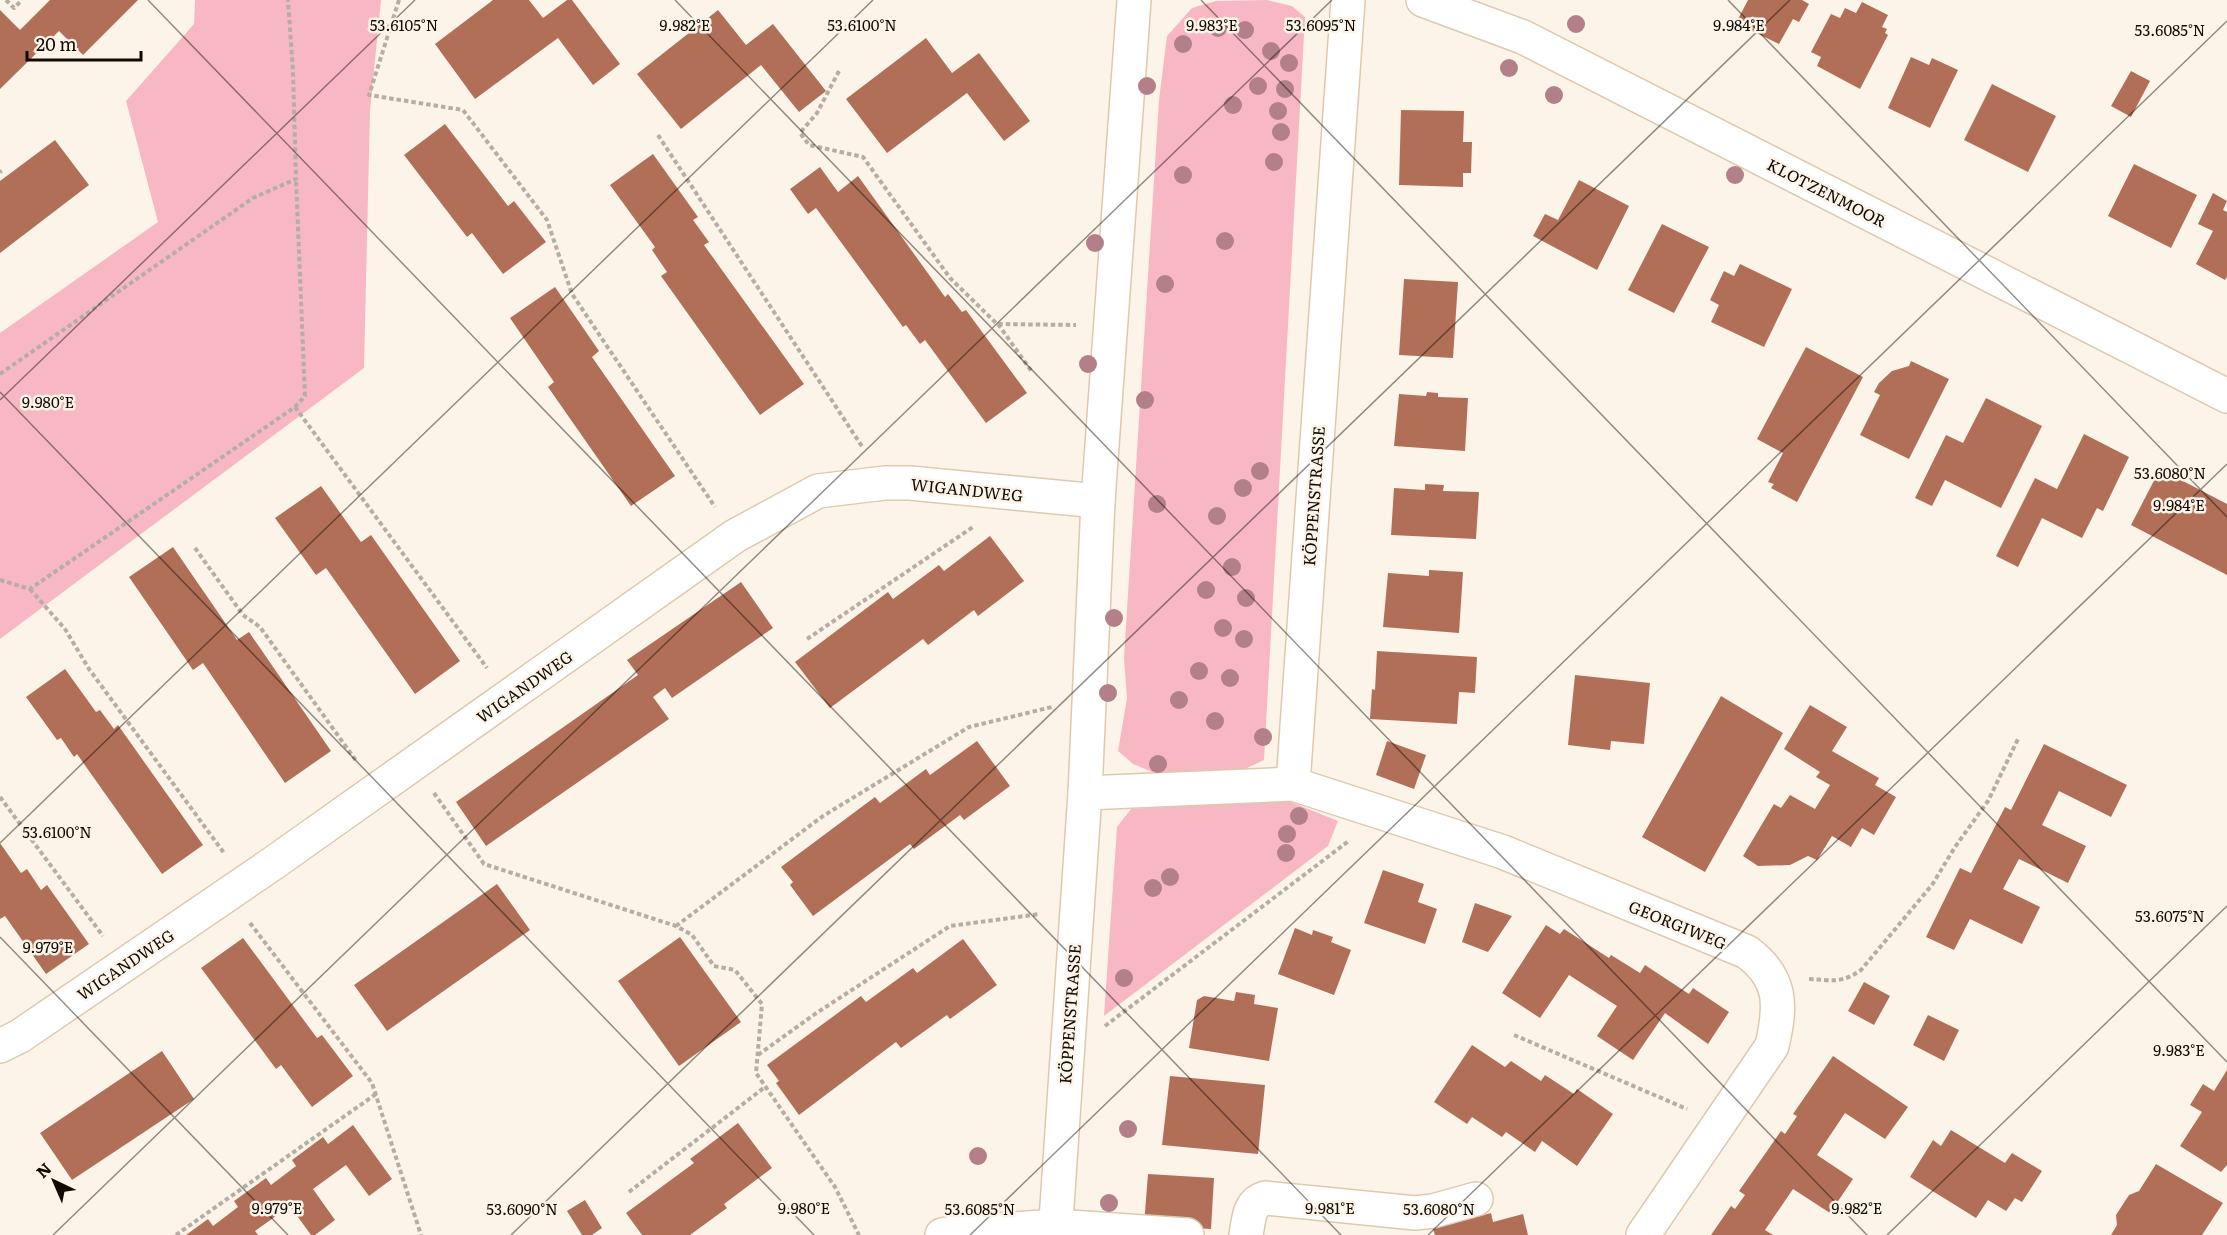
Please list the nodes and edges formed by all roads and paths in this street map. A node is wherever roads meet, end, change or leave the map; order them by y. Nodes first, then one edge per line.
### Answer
1 (6, 0) edge
2 (22, 0) edge
3 (288, 0) edge
4 (399, 0) edge
5 (1134, 0) edge
6 (1348, 0) edge
7 (1423, 0) edge
8 (839, 71) dead end
9 (658, 135) dead end
10 (296, 179) junction
11 (997, 324) junction
12 (1111, 325) junction
13 (1032, 372) dead end
14 (0, 374) edge
15 (2227, 396) edge
16 (295, 407) junction
17 (885, 483) junction
18 (1021, 495) junction
19 (1098, 501) junction
20 (735, 536) junction
21 (195, 548) dead end
22 (0, 580) edge
23 (30, 589) junction
24 (807, 639) dead end
25 (508, 697) junction
26 (1088, 699) junction
27 (2019, 736) dead end
28 (414, 763) junction
29 (1293, 784) junction
30 (376, 789) junction
31 (1084, 793) junction
32 (0, 797) edge
33 (1385, 814) junction
34 (237, 888) junction
35 (1076, 910) junction
36 (676, 926) junction
37 (124, 965) junction
38 (1771, 978) junction
39 (1514, 1035) dead end
40 (0, 1046) edge
41 (757, 1056) junction
42 (1066, 1056) junction
43 (765, 1087) junction
44 (376, 1094) junction
45 (1719, 1123) junction
46 (629, 1192) dead end
47 (1476, 1199) dead end
48 (1056, 1231) edge
49 (176, 1235) edge
50 (421, 1235) edge
51 (859, 1235) edge
52 (942, 1235) edge
53 (1187, 1235) edge
54 (1246, 1235) edge
55 (1643, 1235) edge

1 - 2 path
3 - 10 path
4 - 20 path
5 - 12 street, KÖPPENSTRASSE
6 - 29 street, KÖPPENSTRASSE
7 - 15 street, KLOTZENMOOR
8 - 11 path
9 - 17 path
10 - 14 path
10 - 16 path
11 - 12 path
11 - 13 path
12 - 19 street, KÖPPENSTRASSE
16 - 23 path
16 - 25 path
17 - 18 street, WIGANDWEG
17 - 20 street, WIGANDWEG
18 - 19 street, WIGANDWEG
18 - 24 path
19 - 26 street, KÖPPENSTRASSE
20 - 25 street, WIGANDWEG
21 - 30 path
22 - 23 path
23 - 34 path
25 - 28 street, WIGANDWEG
26 - 31 street, KÖPPENSTRASSE
26 - 36 path
27 - 38 path
28 - 30 street, WIGANDWEG
28 - 36 path
29 - 31 street
29 - 33 street, GEORGIWEG
30 - 34 street, WIGANDWEG
31 - 35 street, KÖPPENSTRASSE
32 - 37 path
33 - 38 street, GEORGIWEG
33 - 42 path
34 - 37 street, WIGANDWEG
34 - 44 path
35 - 41 path
35 - 42 street, KÖPPENSTRASSE
36 - 41 path
37 - 40 street, WIGANDWEG
38 - 45 street, GEORGIWEG
39 - 45 path
41 - 43 path
42 - 48 street, KÖPPENSTRASSE
43 - 46 path
43 - 51 path
44 - 49 path
44 - 50 path
45 - 55 street, GEORGIWEG
47 - 54 street
48 - 52 street
48 - 53 street

